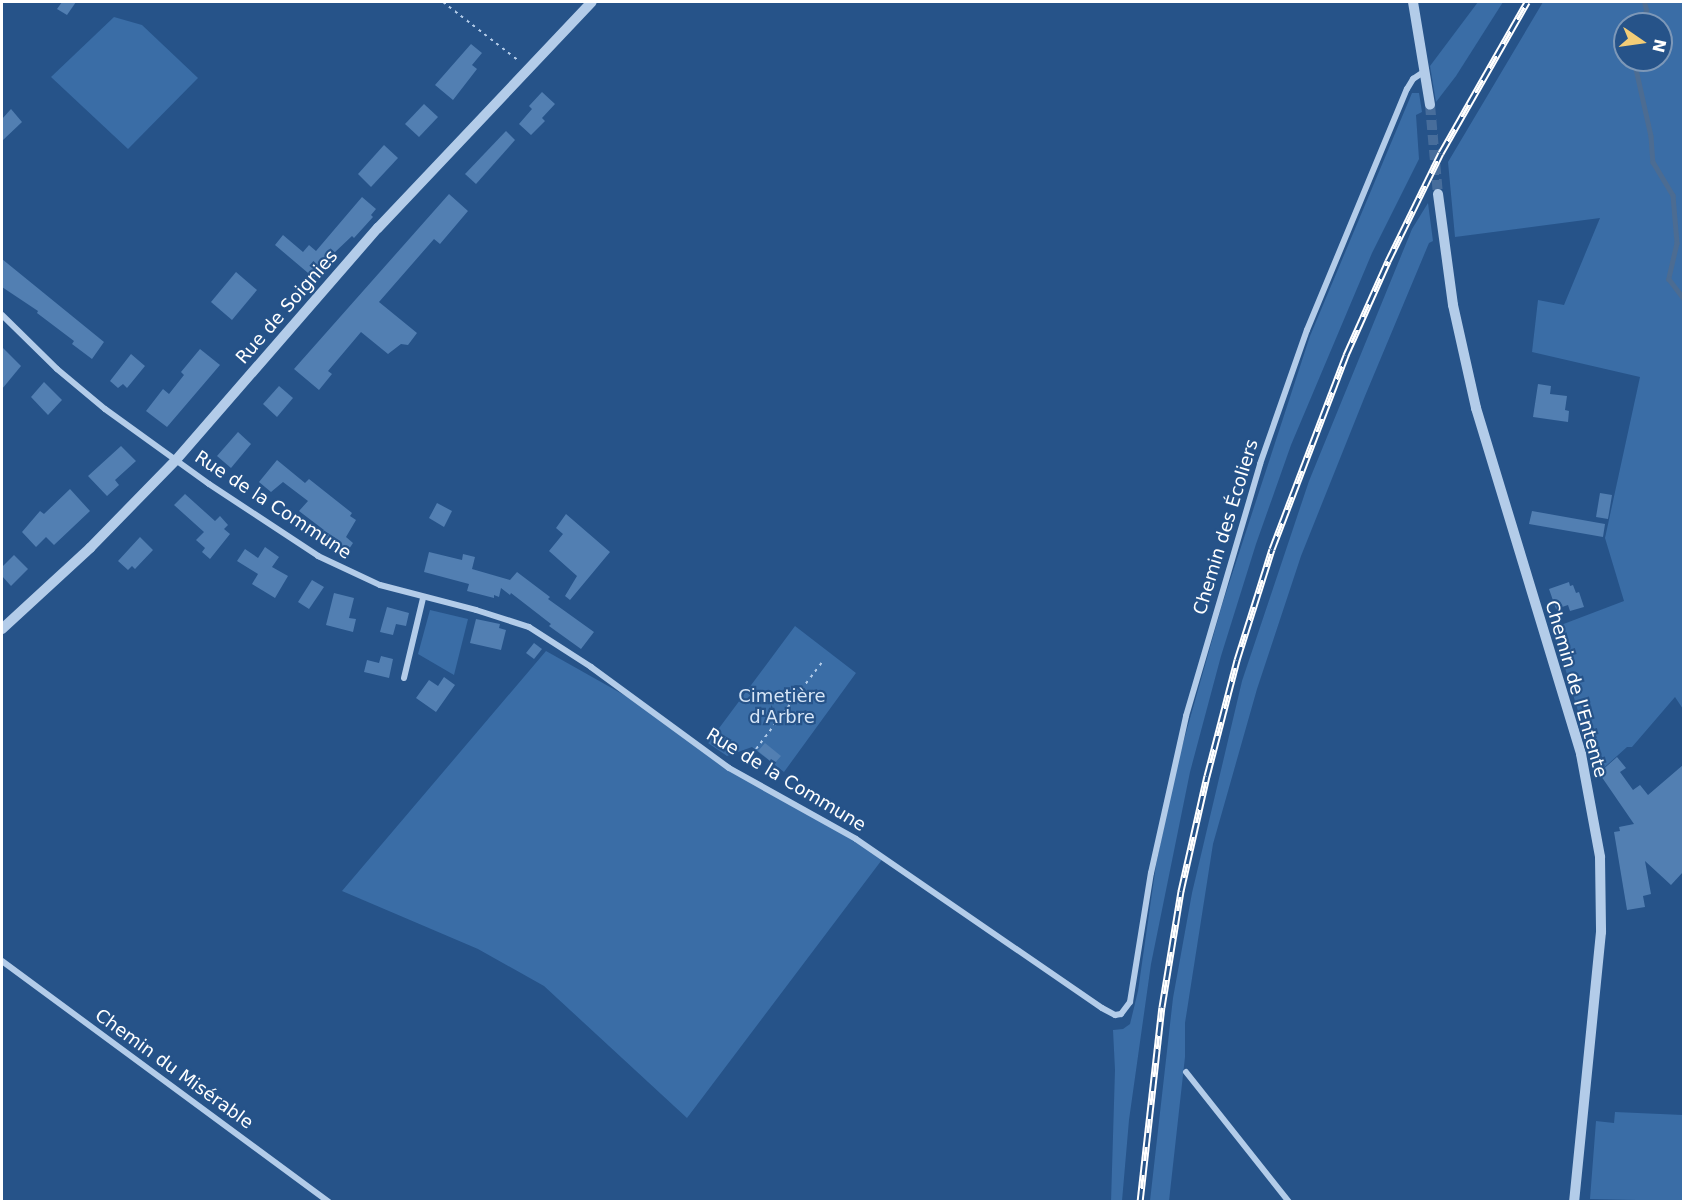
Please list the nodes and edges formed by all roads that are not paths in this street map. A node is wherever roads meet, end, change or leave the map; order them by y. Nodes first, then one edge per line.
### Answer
1 (592, 2) edge
2 (1413, 2) edge
3 (1425, 71) junction
4 (1430, 105) tunnel mouth
5 (1438, 194) tunnel mouth
6 (2, 315) edge
7 (176, 460) junction
8 (423, 597) junction
9 (2, 629) edge
10 (404, 678) dead end
11 (2, 961) edge
12 (1122, 1014) joint
13 (1186, 1072) dead end
14 (329, 1202) edge
15 (1289, 1202) edge
16 (1574, 1202) edge

1 - 7 street, Rue de Soignies
2 - 3 street
3 - 4 street
3 - 12 street, Chemin des Écoliers
5 - 16 street, Chemin de l'Entente
6 - 7 street, Rue de la Commune
7 - 8 street, Rue de la Commune
7 - 9 street, Rue de Soignies
8 - 10 street
8 - 12 street, Rue de la Commune
11 - 14 street, Chemin du Misérable
13 - 15 street

